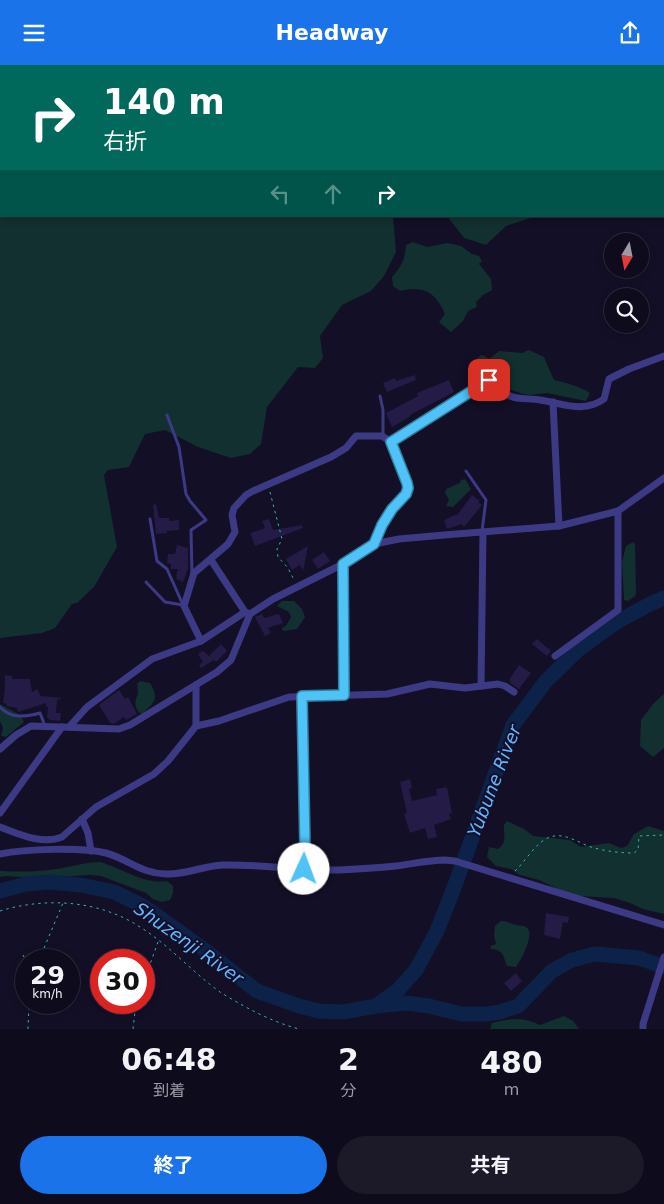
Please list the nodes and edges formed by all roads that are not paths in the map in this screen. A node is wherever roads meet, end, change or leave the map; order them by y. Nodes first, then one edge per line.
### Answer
1 (664, 356) edge
2 (380, 396) dead end
3 (553, 402) junction
4 (167, 415) dead end
5 (383, 433) junction
6 (391, 442) junction
7 (466, 471) dead end
8 (664, 478) edge
9 (618, 511) junction
10 (150, 519) dead end
11 (559, 526) junction
12 (482, 532) junction
13 (374, 544) junction
14 (211, 560) junction
15 (343, 564) junction
16 (192, 577) junction
17 (146, 582) dead end
18 (184, 606) junction
19 (247, 613) junction
20 (201, 641) junction
21 (555, 656) dead end
22 (196, 685) junction
23 (481, 686) junction
24 (514, 693) dead end
25 (344, 695) junction
26 (302, 696) junction
27 (0, 707) edge
28 (196, 726) junction
29 (45, 727) junction
30 (65, 727) junction
31 (0, 749) edge
32 (0, 813) edge
33 (82, 819) junction
34 (0, 827) edge
35 (91, 851) junction
36 (0, 854) edge
37 (304, 869) junction
38 (664, 925) edge
39 (664, 957) edge
40 (645, 1027) edge

1 - 3 street
2 - 5 lane
3 - 6 street
3 - 11 street
4 - 16 lane
5 - 6 street
5 - 14 street
6 - 13 street
7 - 12 lane
8 - 9 street
9 - 11 street
9 - 21 street
10 - 18 lane
11 - 12 street
12 - 13 street
12 - 23 street
13 - 15 street
14 - 16 street
14 - 19 street
15 - 19 street
15 - 25 street
16 - 18 street
17 - 18 lane
18 - 20 street
19 - 20 street
19 - 22 street
20 - 30 street
22 - 28 street
22 - 30 street
23 - 24 street
23 - 25 street
25 - 26 street
26 - 28 street
26 - 37 street
27 - 29 lane
28 - 33 street
29 - 30 street
29 - 31 street
30 - 32 street
33 - 34 street
33 - 35 street
35 - 36 street
35 - 37 street
37 - 38 street
39 - 40 street

